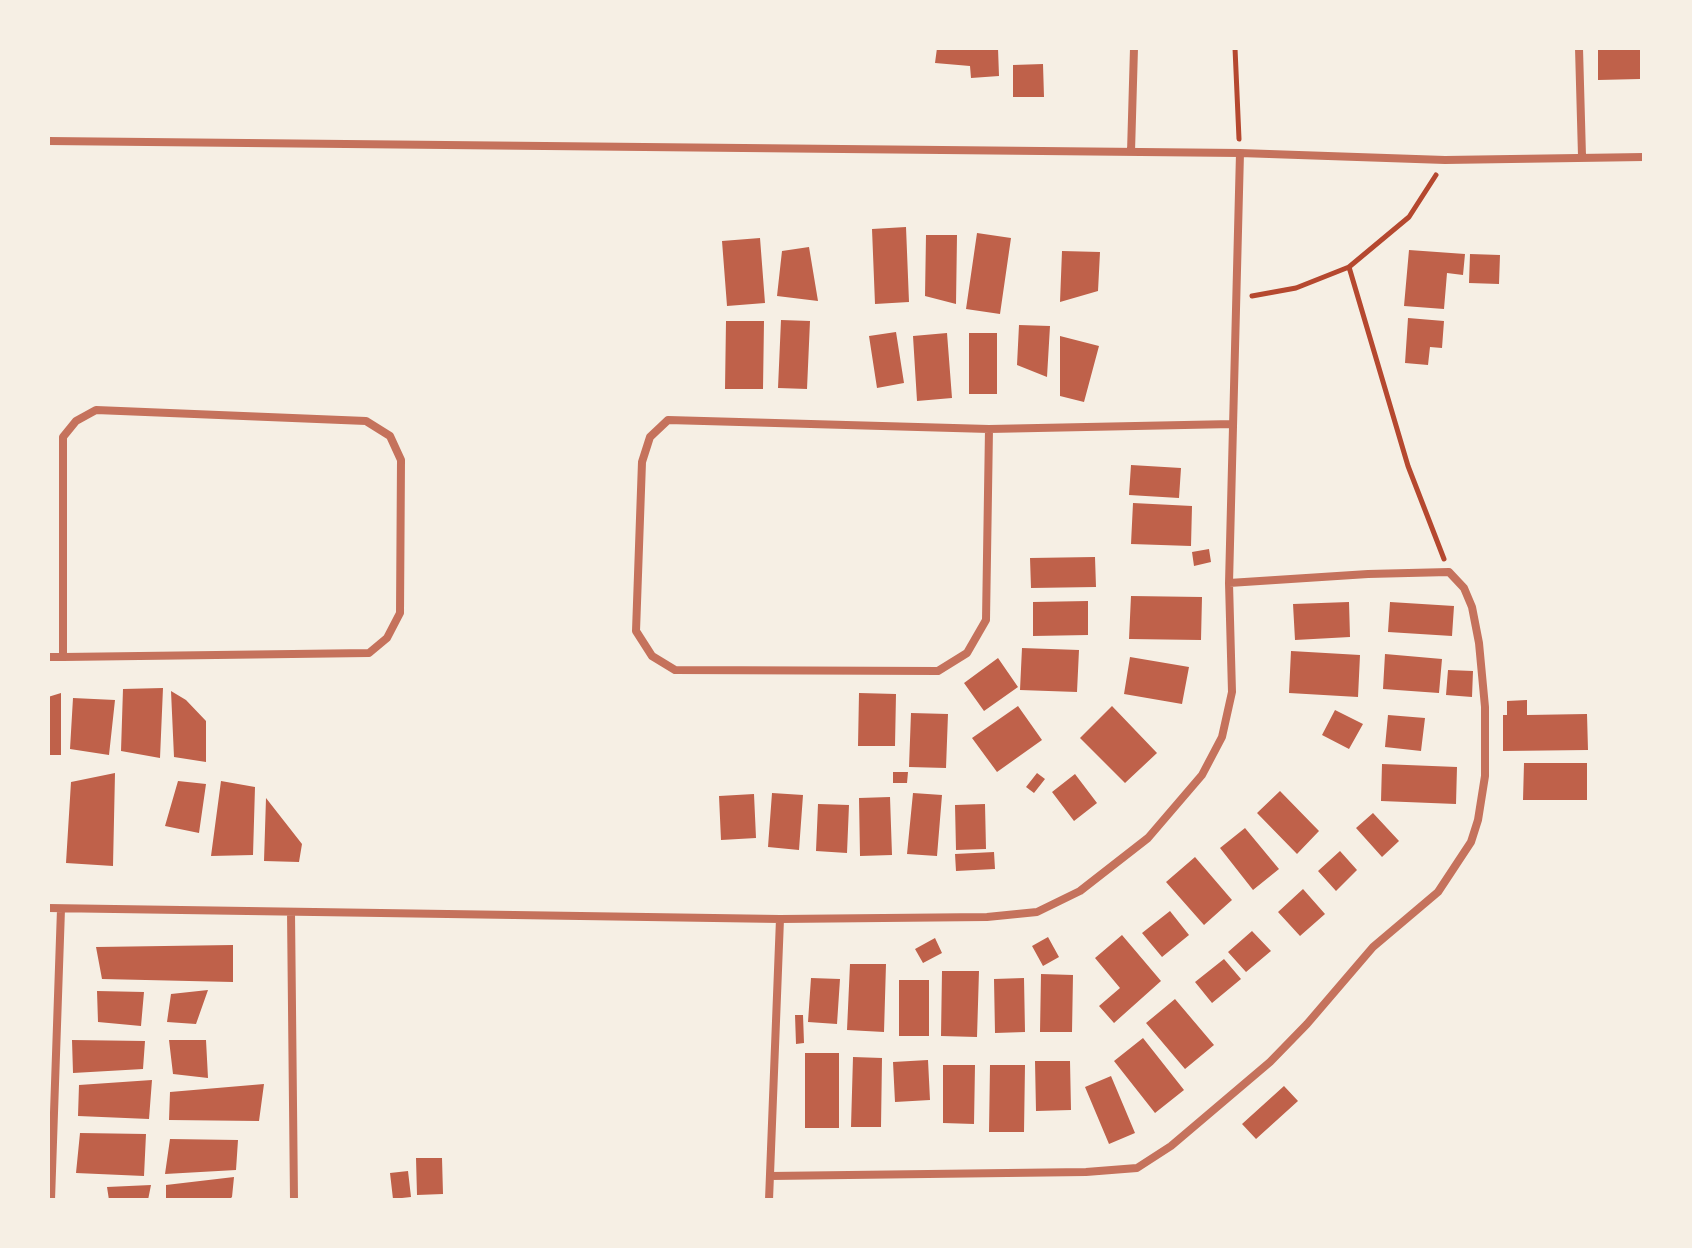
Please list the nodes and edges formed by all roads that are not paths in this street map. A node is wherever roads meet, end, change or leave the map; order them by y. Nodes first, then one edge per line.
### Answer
1 (1134, 48) edge
2 (1579, 48) edge
3 (48, 141) edge
4 (1131, 152) junction
5 (1240, 153) junction
6 (1582, 156) junction
7 (1644, 157) edge
8 (1233, 424) junction
9 (989, 429) junction
10 (1229, 583) junction
11 (48, 657) edge
12 (63, 657) junction
13 (48, 908) edge
14 (61, 909) junction
15 (291, 912) junction
16 (780, 919) junction
17 (770, 1176) junction
18 (51, 1200) edge
19 (294, 1200) edge
20 (769, 1200) edge

1 - 4 street
2 - 6 street
3 - 4 street
4 - 5 street
5 - 6 street
5 - 8 street
6 - 7 street
8 - 9 street
8 - 10 street
9 - 9 street
10 - 16 street
10 - 17 street
11 - 12 street
12 - 12 street
13 - 14 street
14 - 15 street
14 - 18 street
15 - 16 street
15 - 19 street
16 - 17 street
17 - 20 street

